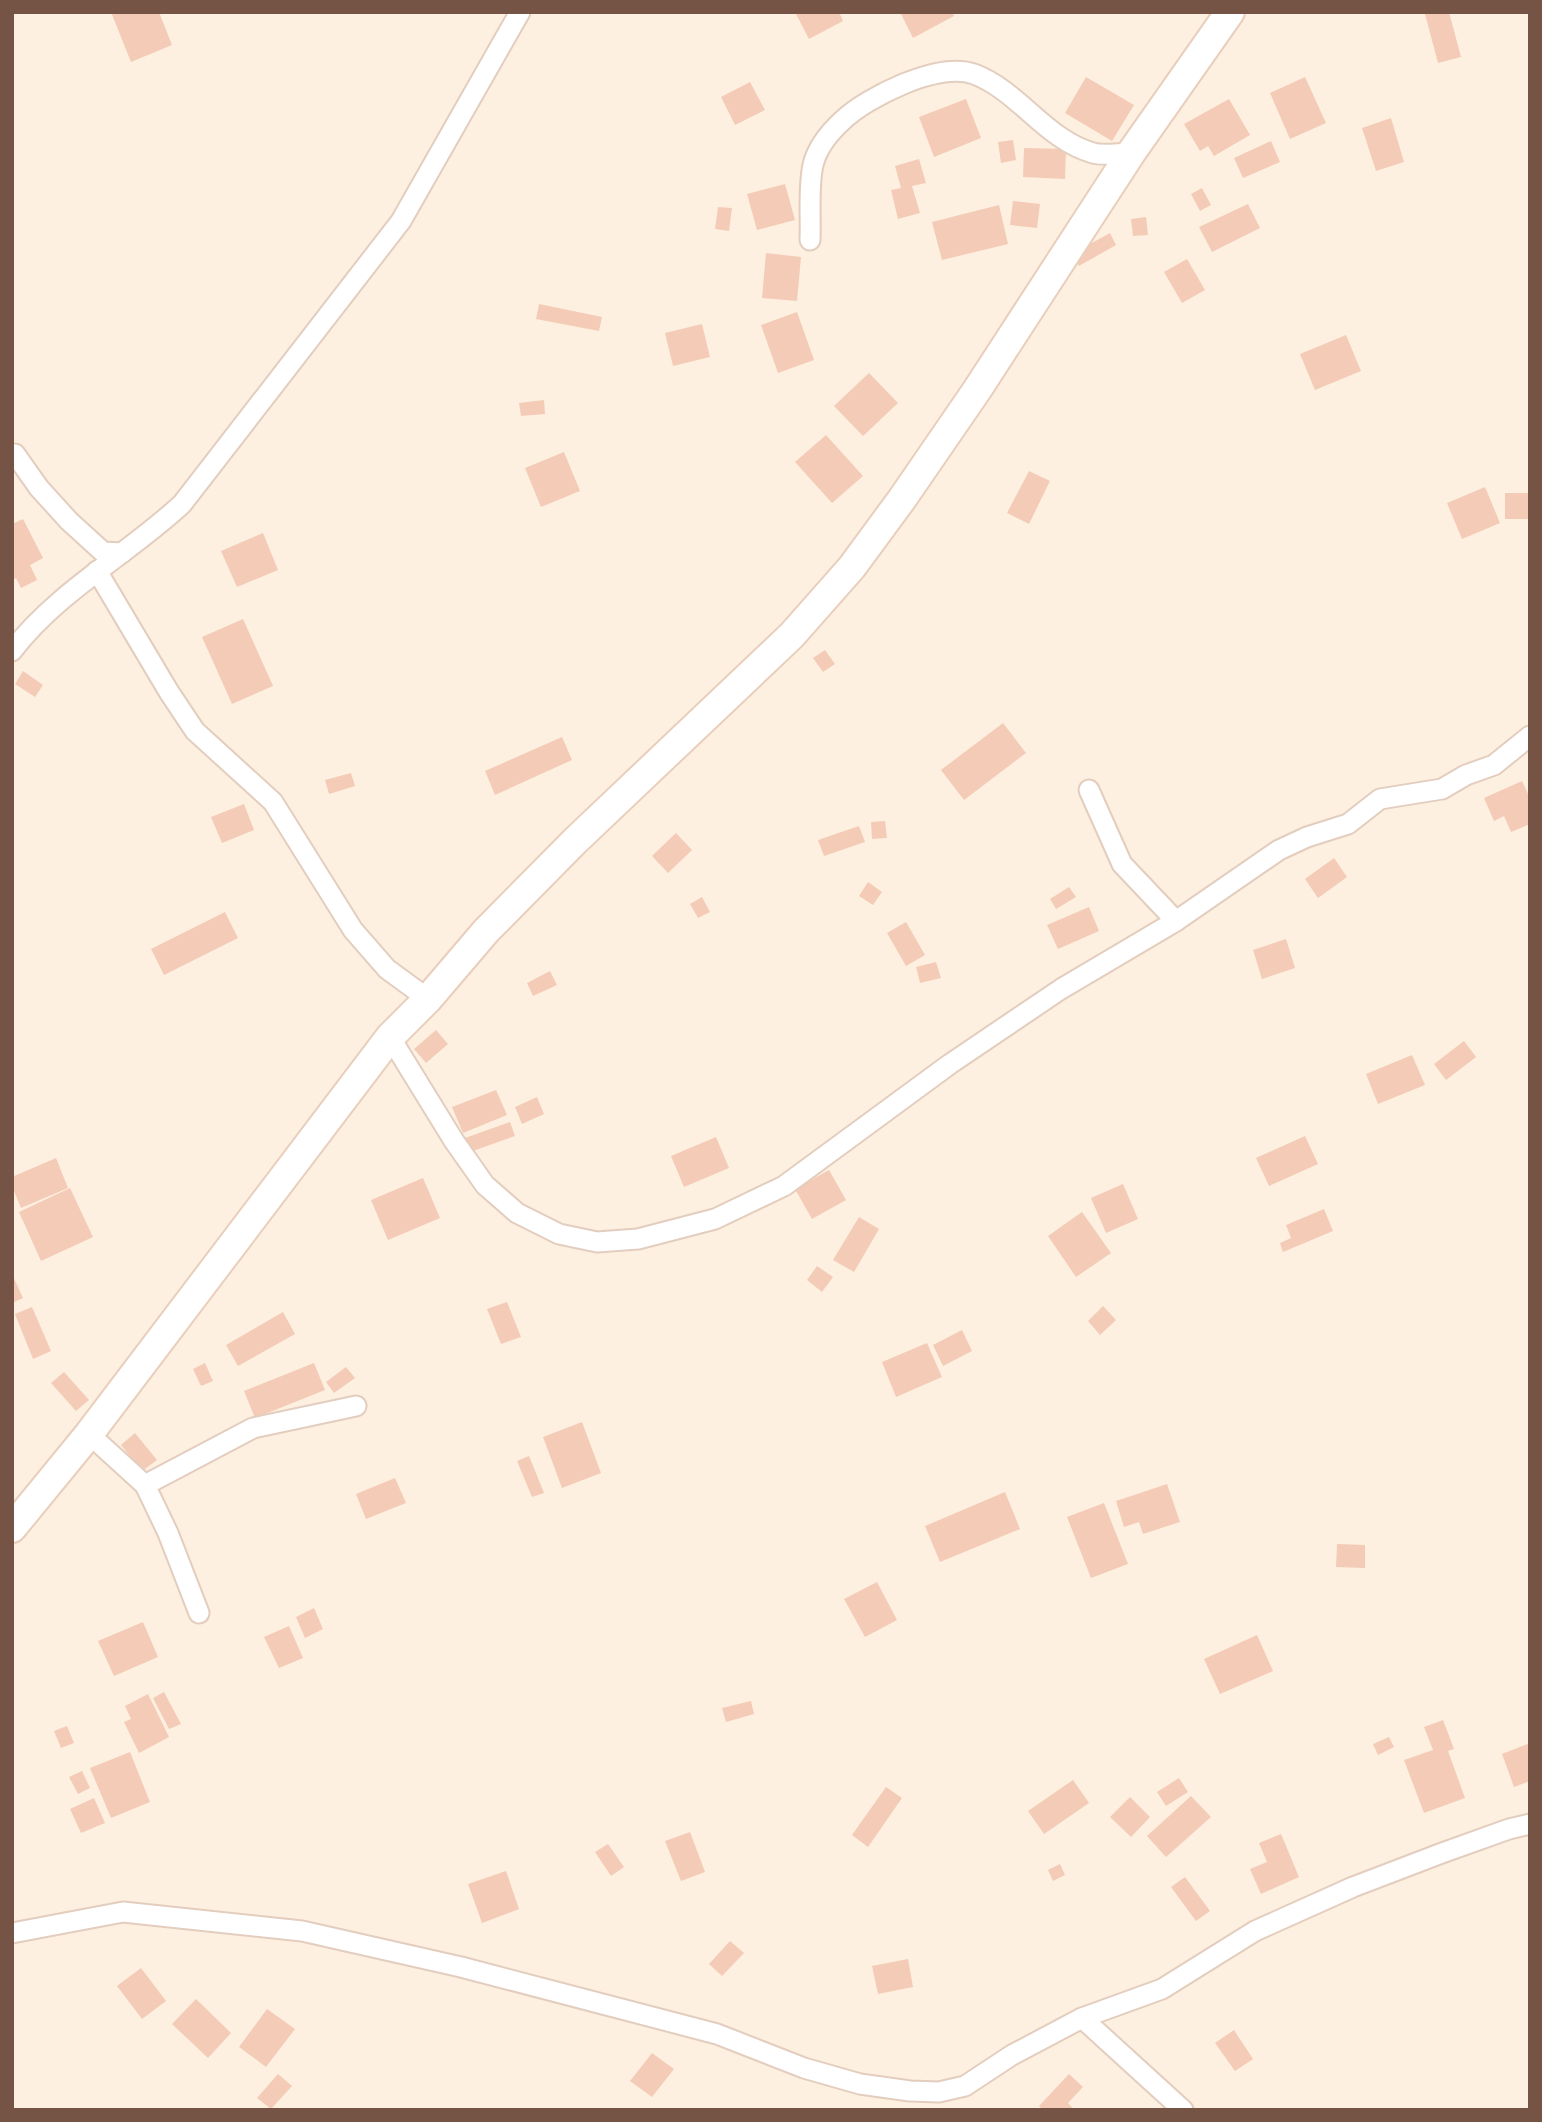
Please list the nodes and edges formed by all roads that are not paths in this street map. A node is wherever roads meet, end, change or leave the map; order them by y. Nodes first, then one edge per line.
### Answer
1 (520, 12) edge
2 (1230, 12) edge
3 (1130, 153) junction
4 (810, 240) dead end
5 (15, 454) dead end
6 (122, 553) junction
7 (97, 572) junction
8 (12, 651) edge
9 (1530, 736) edge
10 (1089, 790) dead end
11 (1177, 921) junction
12 (428, 999) junction
13 (390, 1037) junction
14 (356, 1406) dead end
15 (89, 1434) junction
16 (145, 1485) junction
17 (12, 1528) edge
18 (199, 1613) dead end
19 (1530, 1824) edge
20 (12, 1933) edge
21 (1082, 2018) junction
22 (1183, 2110) edge

1 - 6 street
2 - 3 main road
3 - 4 street
3 - 12 main road
5 - 6 street
6 - 7 street
7 - 8 street
7 - 12 street
9 - 11 street
10 - 11 street
11 - 13 street
12 - 13 main road
13 - 15 main road
14 - 16 street
15 - 16 street
15 - 17 main road
16 - 18 street
19 - 21 street
20 - 21 street
21 - 22 street

